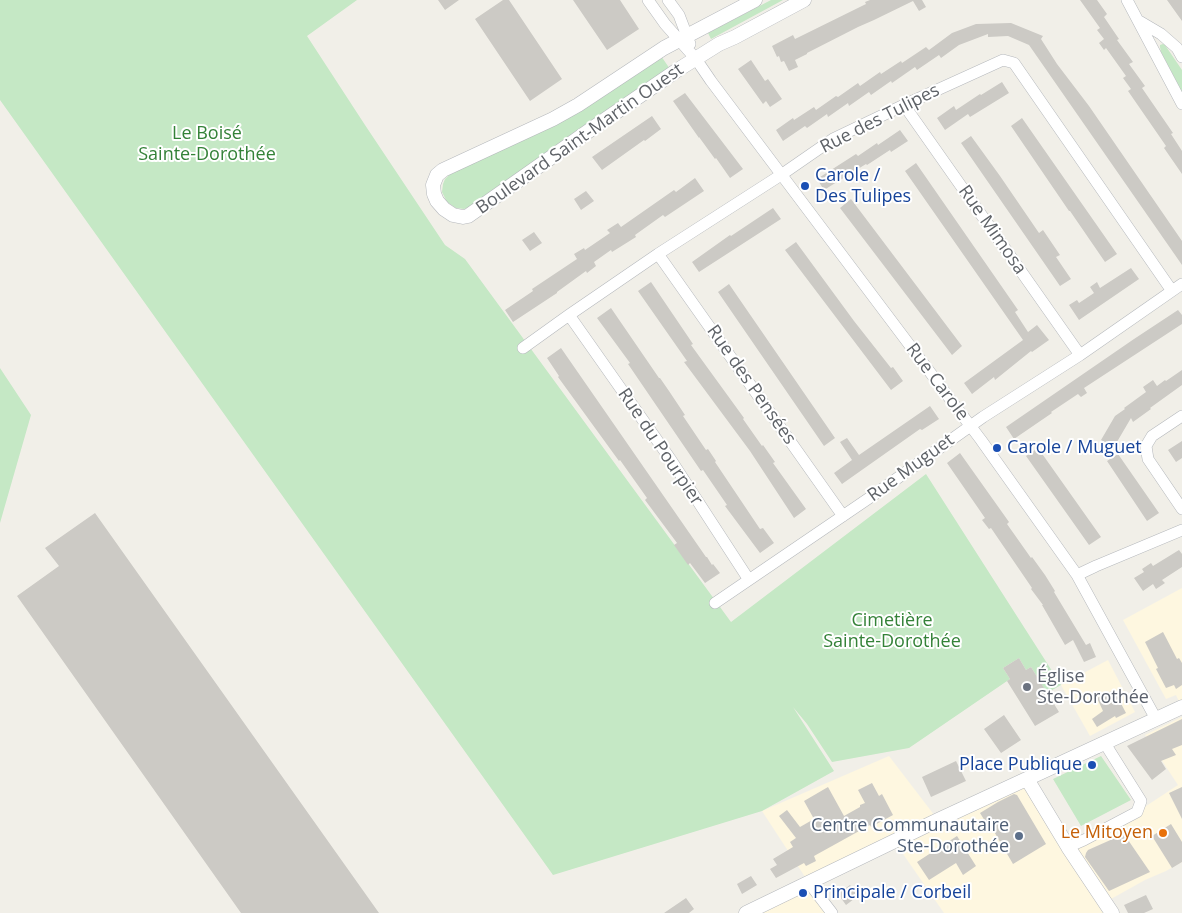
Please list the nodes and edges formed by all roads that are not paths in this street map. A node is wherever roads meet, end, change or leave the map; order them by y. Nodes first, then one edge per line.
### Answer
1 (648, 0) edge
2 (668, 0) edge
3 (755, 0) edge
4 (804, 0) edge
5 (1127, 0) edge
6 (1138, 22) junction
7 (683, 38) junction
8 (1182, 57) edge
9 (696, 59) junction
10 (1182, 104) edge
11 (904, 105) junction
12 (781, 175) junction
13 (658, 254) junction
14 (1177, 288) edge
15 (569, 315) junction
16 (523, 348) dead end
17 (1080, 355) junction
18 (1182, 416) edge
19 (970, 426) junction
20 (1182, 509) edge
21 (843, 516) junction
22 (1182, 530) edge
23 (1077, 575) junction
24 (749, 580) junction
25 (715, 603) dead end
26 (1182, 707) edge
27 (1156, 719) junction
28 (1104, 742) junction
29 (1027, 778) junction
30 (1068, 847) junction
31 (809, 883) junction
32 (746, 913) edge
33 (832, 913) edge
34 (1112, 913) edge

1 - 7 street
2 - 7 street
3 - 7 street, Boulevard Saint-Martin Ouest
4 - 9 street, Boulevard Saint-Martin Ouest
5 - 6 street
6 - 8 street
6 - 10 street
7 - 9 street, Rue Carole
7 - 9 street, Boulevard Saint-Martin Ouest
9 - 12 street, Rue Carole
11 - 12 street, Rue des Tulipes
11 - 14 street, Rue des Tulipes
11 - 17 street, Rue Mimosa
12 - 13 street, Rue des Tulipes
12 - 19 street, Rue Carole
13 - 15 street, Rue des Tulipes
13 - 21 street, Rue des Pensées
14 - 17 street, Rue Muguet
15 - 16 street, Rue des Tulipes
15 - 24 street, Rue du Pourpier
17 - 19 street, Rue Muguet
18 - 20 street
19 - 21 street, Rue Muguet
19 - 23 street, Rue Carole
21 - 24 street, Rue Muguet
22 - 23 street
23 - 27 street, Rue Carole
24 - 25 street, Rue Muguet
26 - 27 street
27 - 28 street
28 - 29 street
28 - 30 street
29 - 30 street
29 - 31 street
30 - 34 street
31 - 32 street
31 - 33 street

